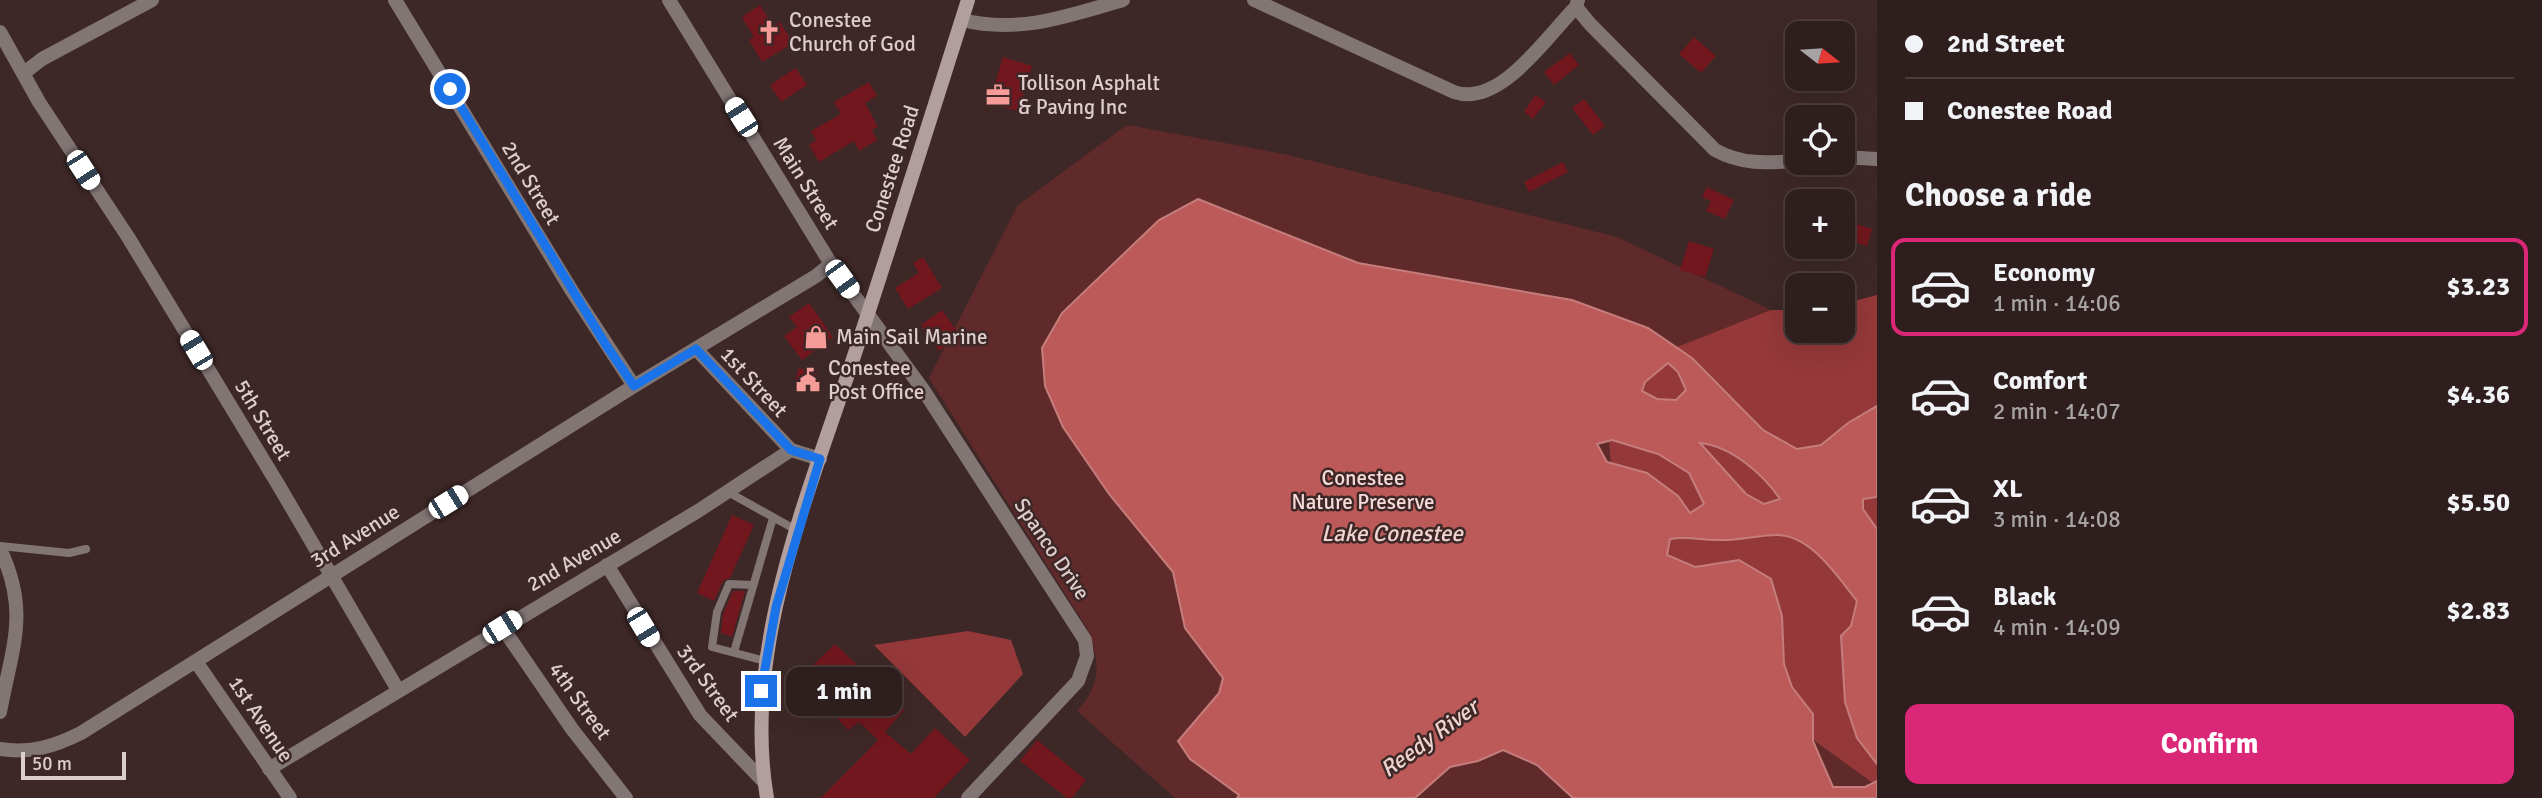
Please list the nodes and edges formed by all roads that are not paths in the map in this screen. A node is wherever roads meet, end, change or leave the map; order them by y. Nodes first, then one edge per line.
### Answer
1 (152, 0) edge
2 (395, 0) edge
3 (668, 0) edge
4 (968, 0) edge
5 (1123, 0) edge
6 (1264, 2) edge
7 (1577, 3) edge
8 (962, 20) junction
9 (0, 32) edge
10 (23, 73) junction
11 (1855, 158) edge
12 (1877, 159) edge
13 (1785, 162) edge
14 (831, 264) junction
15 (868, 314) junction
16 (696, 349) junction
17 (634, 386) junction
18 (791, 450) junction
19 (820, 459) junction
20 (728, 492) junction
21 (773, 518) junction
22 (798, 531) junction
23 (0, 547) edge
24 (86, 549) dead end
25 (607, 565) junction
26 (332, 575) junction
27 (753, 585) junction
28 (502, 627) junction
29 (734, 652) junction
30 (765, 661) junction
31 (197, 663) junction
32 (398, 690) junction
33 (0, 712) edge
34 (0, 749) edge
35 (269, 769) junction
36 (764, 782) junction
37 (290, 798) edge
38 (626, 798) edge
39 (767, 798) edge
40 (968, 798) edge

1 - 10 street
2 - 17 street, 2nd Street
3 - 14 street, Main Street
4 - 8 main road, Conestee Road
5 - 8 street
6 - 7 street
7 - 13 street
8 - 15 main road, Conestee Road
9 - 10 street, 5th Street
10 - 26 street, 5th Street
11 - 12 street
14 - 15 street, Main Street
14 - 16 street, 3rd Avenue
15 - 19 main road, Conestee Road
15 - 40 street, Spanco Drive
16 - 17 street, 3rd Avenue
16 - 18 street, 1st Street
17 - 26 street, 3rd Avenue
18 - 19 street, 1st Street
18 - 20 street, 2nd Avenue
19 - 22 main road, Conestee Road
20 - 21 lane
20 - 25 street, 2nd Avenue
21 - 22 lane
21 - 27 lane
22 - 30 main road, Conestee Road
23 - 24 lane
23 - 33 street
25 - 28 street, 2nd Avenue
25 - 36 street, 3rd Street
26 - 31 street, 3rd Avenue
26 - 32 street, 5th Street
27 - 29 lane
27 - 29 lane
28 - 32 street, 2nd Avenue
28 - 38 street, 4th Street
29 - 30 lane
30 - 36 main road, Conestee Road
31 - 34 street, 3rd Avenue
31 - 35 street, 1st Avenue
32 - 35 street, 2nd Avenue
35 - 37 street, 1st Avenue
36 - 39 main road, Conestee Road

